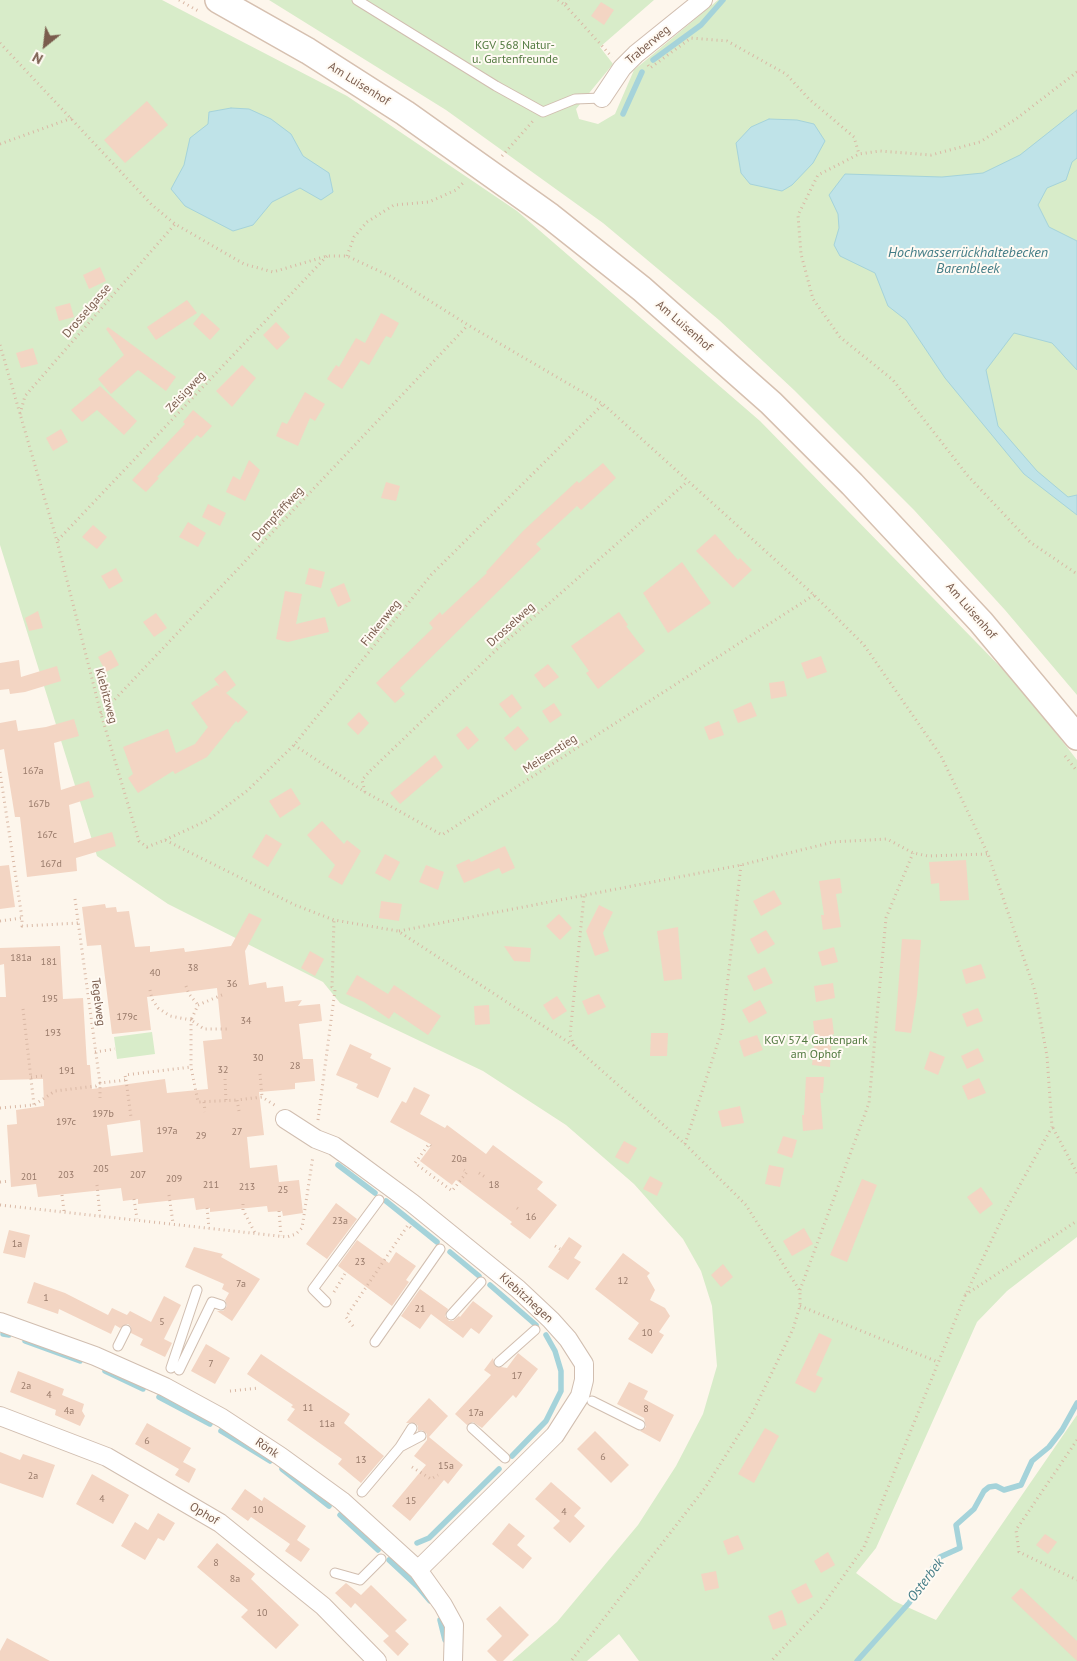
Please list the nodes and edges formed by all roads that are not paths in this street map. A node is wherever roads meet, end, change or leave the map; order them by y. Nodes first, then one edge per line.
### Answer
1 (357, 0) edge
2 (703, 0) edge
3 (210, 6) edge
4 (602, 98) joint
5 (1068, 743) edge
6 (285, 1119) road end
7 (376, 1202) dead end
8 (440, 1249) road end
9 (481, 1282) dead end
10 (197, 1290) dead end
11 (328, 1300) road end
12 (221, 1306) dead end
13 (451, 1315) dead end
14 (0, 1322) edge
15 (126, 1330) dead end
16 (535, 1330) dead end
17 (374, 1343) dead end
18 (118, 1346) dead end
19 (499, 1362) dead end
20 (592, 1401) dead end
21 (0, 1416) edge
22 (640, 1425) dead end
23 (412, 1428) dead end
24 (472, 1428) dead end
25 (421, 1436) dead end
26 (400, 1447) junction
27 (505, 1458) dead end
28 (362, 1492) dead end
29 (382, 1559) dead end
30 (418, 1570) junction
31 (335, 1573) dead end
32 (377, 1661) edge
33 (453, 1661) edge

1 - 4 lane
2 - 4 street, Traberweg
3 - 5 main road, Am Luisenhof
6 - 30 street, Kiebitzhegen
7 - 11 lane
8 - 17 lane
9 - 13 lane
10 - 12 lane
14 - 30 street, Rönk
15 - 18 lane
16 - 19 lane
20 - 22 lane
21 - 32 street, Ophof
23 - 26 lane
24 - 27 lane
25 - 26 lane
26 - 28 lane
29 - 31 lane
30 - 33 street, Rönk

